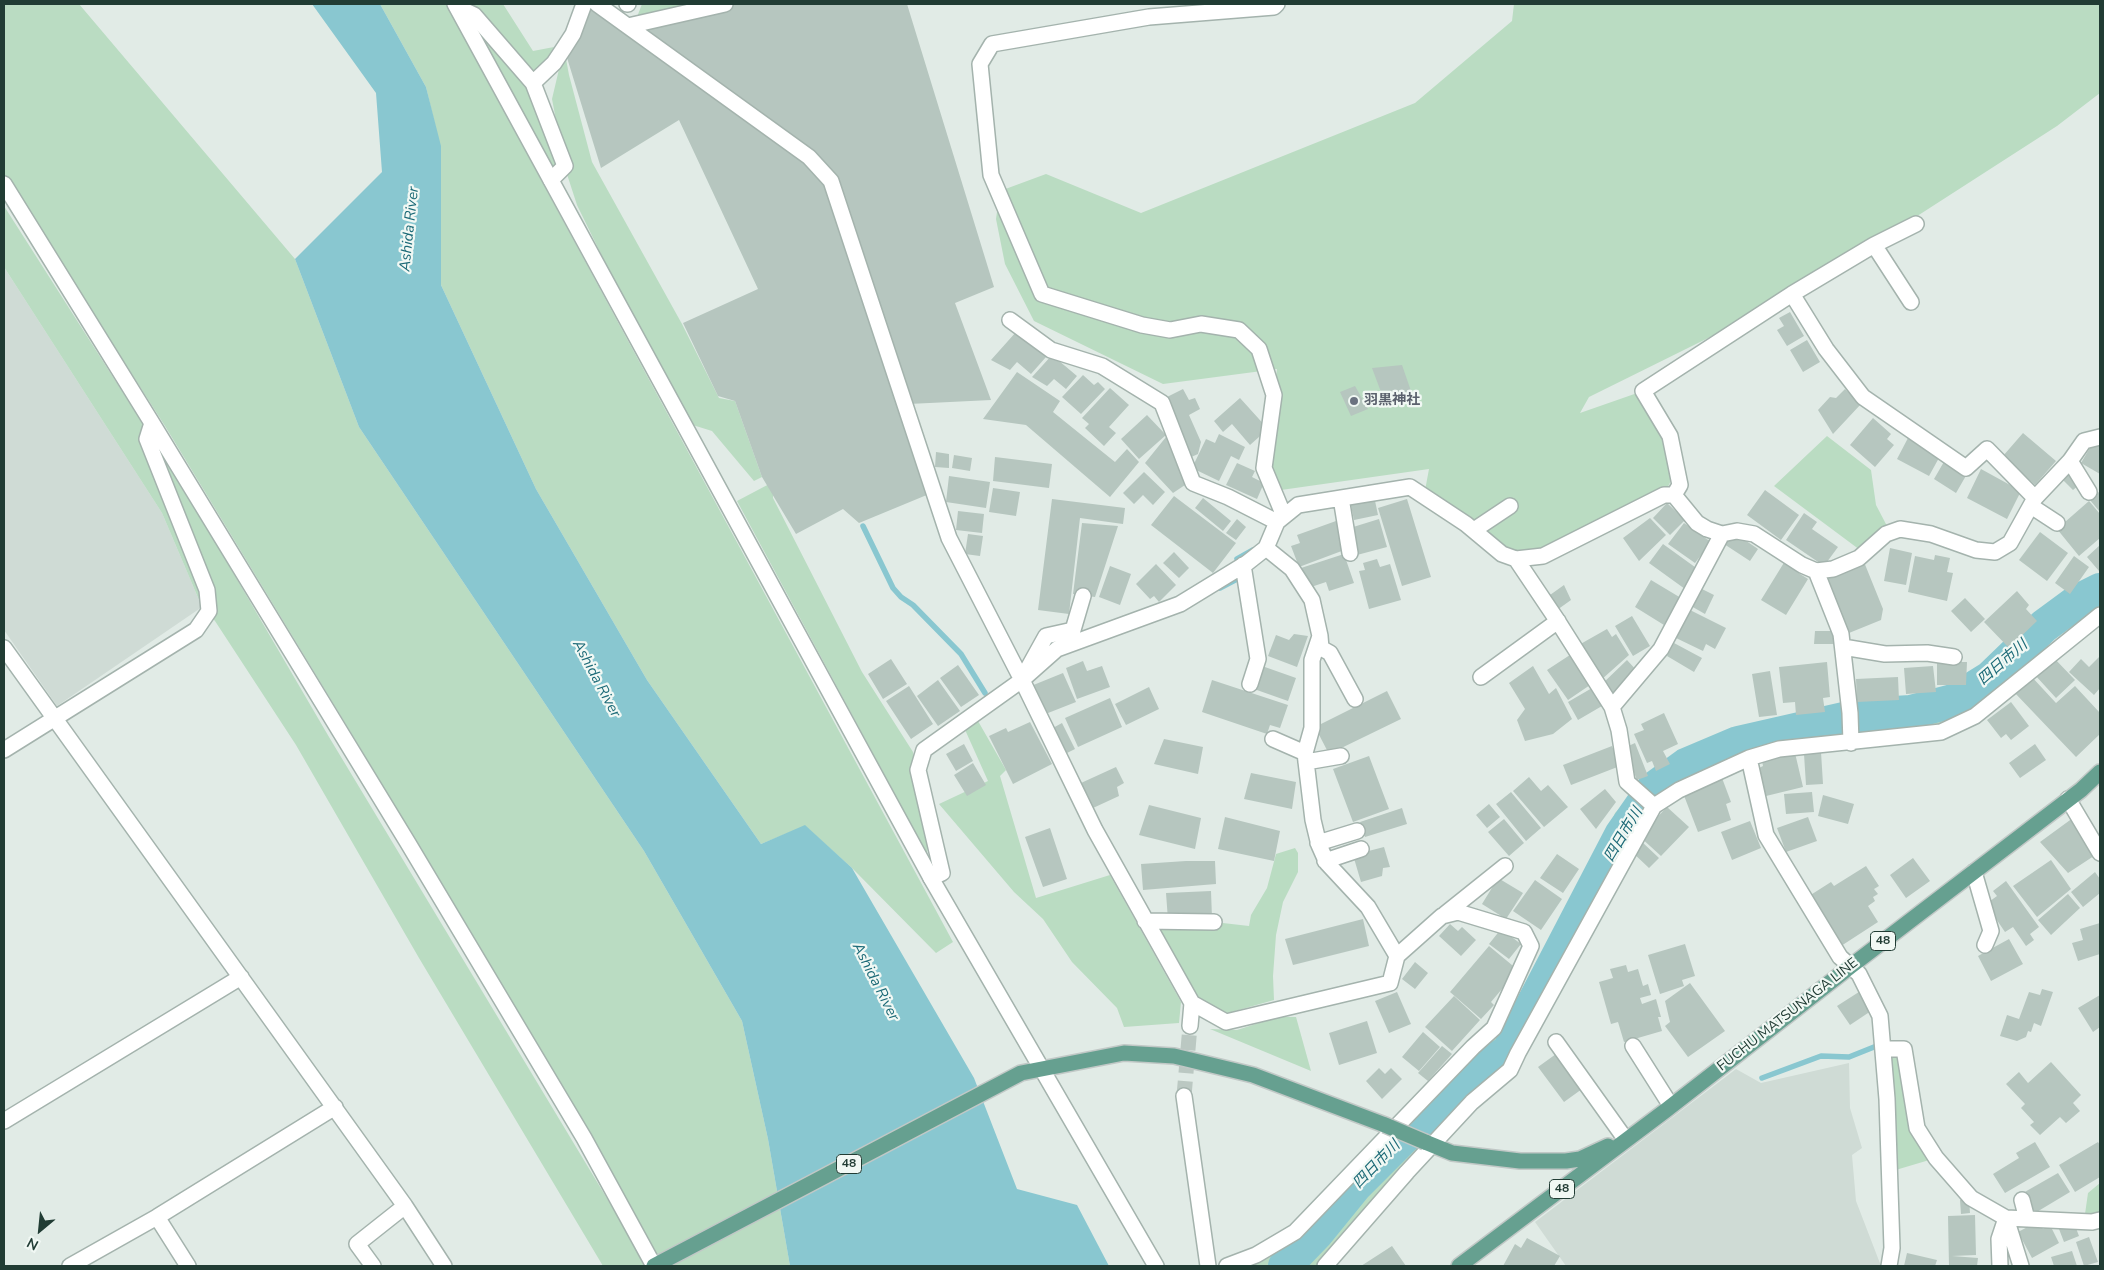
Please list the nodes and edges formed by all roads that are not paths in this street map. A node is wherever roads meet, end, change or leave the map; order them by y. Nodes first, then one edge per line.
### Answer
1 (584, 4) edge
2 (597, 4) edge
3 (725, 4) edge
4 (1277, 4) edge
5 (456, 5) edge
6 (628, 26) junction
7 (532, 83) junction
8 (551, 180) junction
9 (4, 184) edge
10 (1916, 224) dead end
11 (1874, 245) junction
12 (1792, 294) junction
13 (1911, 302) dead end
14 (1010, 320) dead end
15 (152, 423) junction
16 (2100, 437) edge
17 (2070, 462) junction
18 (2089, 492) dead end
19 (1674, 495) junction
20 (1341, 498) junction
21 (2034, 502) junction
22 (1510, 506) dead end
23 (1280, 519) junction
24 (2057, 523) dead end
25 (1474, 530) junction
26 (1722, 534) junction
27 (1266, 548) junction
28 (1350, 553) dead end
29 (1516, 560) junction
30 (1243, 566) junction
31 (1816, 571) junction
32 (1083, 596) dead end
33 (2100, 615) edge
34 (1558, 621) junction
35 (1320, 636) junction
36 (1843, 647) junction
37 (4, 648) edge
38 (1954, 657) dead end
39 (1481, 677) dead end
40 (1022, 680) junction
41 (1250, 684) dead end
42 (1355, 699) dead end
43 (1612, 707) junction
44 (55, 718) junction
45 (1273, 739) dead end
46 (1851, 743) junction
47 (4, 750) edge
48 (1341, 756) dead end
49 (1306, 757) junction
50 (1749, 758) junction
51 (2100, 772) edge
52 (2068, 799) junction
53 (1654, 806) junction
54 (1356, 831) dead end
55 (1318, 843) junction
56 (1361, 849) dead end
57 (2100, 853) edge
58 (1325, 861) junction
59 (1505, 866) dead end
60 (1974, 872) junction
61 (931, 878) junction
62 (1442, 916) junction
63 (1145, 921) junction
64 (1214, 922) dead end
65 (1985, 945) dead end
66 (1398, 956) junction
67 (1851, 966) junction
68 (241, 977) junction
69 (1192, 1003) junction
70 (1190, 1026) tunnel mouth
71 (1556, 1042) dead end
72 (1633, 1046) dead end
73 (1883, 1049) junction
74 (1042, 1069) junction
75 (1184, 1096) tunnel mouth
76 (335, 1107) junction
77 (1668, 1109) junction
78 (4, 1121) edge
79 (1625, 1139) junction
80 (1428, 1143) junction
81 (2022, 1200) dead end
82 (405, 1206) junction
83 (157, 1217) junction
84 (2006, 1218) junction
85 (2027, 1219) junction
86 (2100, 1220) edge
87 (1334, 1260) edge
88 (663, 1262) edge
89 (1464, 1265) edge
90 (70, 1266) edge
91 (188, 1266) edge
92 (373, 1266) edge
93 (444, 1266) edge
94 (1156, 1266) edge
95 (1208, 1266) edge
96 (1227, 1266) edge
97 (1325, 1266) edge
98 (1889, 1266) edge
99 (2000, 1266) edge
100 (2009, 1266) edge
101 (2021, 1266) edge

1 - 7 street
2 - 6 street
3 - 6 street
4 - 23 street
5 - 7 street
5 - 8 street
6 - 40 street
7 - 8 street
8 - 61 street
9 - 15 street
10 - 11 street
11 - 12 street
11 - 13 street
12 - 19 street
12 - 21 street
14 - 23 street
15 - 44 street
15 - 88 street
16 - 17 street
17 - 18 street
17 - 21 street
19 - 26 street
19 - 29 street
20 - 23 street
20 - 25 street
20 - 28 street
21 - 24 street
21 - 31 street
22 - 25 street
23 - 27 street
25 - 29 street
26 - 31 street
26 - 43 street
27 - 30 street
27 - 35 street
29 - 34 street
30 - 40 street
30 - 41 street
31 - 36 street
32 - 40 street
33 - 46 street
34 - 39 street
34 - 43 street
35 - 42 street
35 - 49 street
36 - 38 street
36 - 46 street
37 - 44 street
40 - 61 street
40 - 63 street
43 - 53 street
44 - 47 street
44 - 68 street
45 - 49 street
46 - 50 street
48 - 49 street
49 - 55 street
50 - 53 street
50 - 67 street
51 - 52 main road, FUCHU MATSUNAGA LINE / 48
52 - 57 street
52 - 60 main road, FUCHU MATSUNAGA LINE / 48
53 - 80 street
54 - 55 street
55 - 58 street
56 - 58 street
58 - 66 street
59 - 62 street
60 - 65 street
60 - 67 main road, FUCHU MATSUNAGA LINE / 48
61 - 74 street
62 - 66 street
62 - 96 street
63 - 64 street
63 - 69 street
66 - 69 street
67 - 73 street
67 - 77 main road, FUCHU MATSUNAGA LINE / 48
68 - 76 street
68 - 78 street
69 - 70 street
71 - 79 street
72 - 77 street
73 - 84 street
73 - 98 street
74 - 80 main road, FUCHU MATSUNAGA LINE / 48, bridge
74 - 88 main road, FUCHU MATSUNAGA LINE / 48
74 - 94 street
75 - 95 street
76 - 82 street
76 - 83 street
77 - 79 main road, FUCHU MATSUNAGA LINE / 48
79 - 80 main road, FUCHU MATSUNAGA LINE / 48
79 - 89 main road, FUCHU MATSUNAGA LINE / 48
80 - 87 street
81 - 85 street
82 - 92 street
82 - 93 street
83 - 90 street
83 - 91 street
84 - 85 street
84 - 99 street
84 - 100 street
84 - 101 street
85 - 86 street
87 - 97 street

